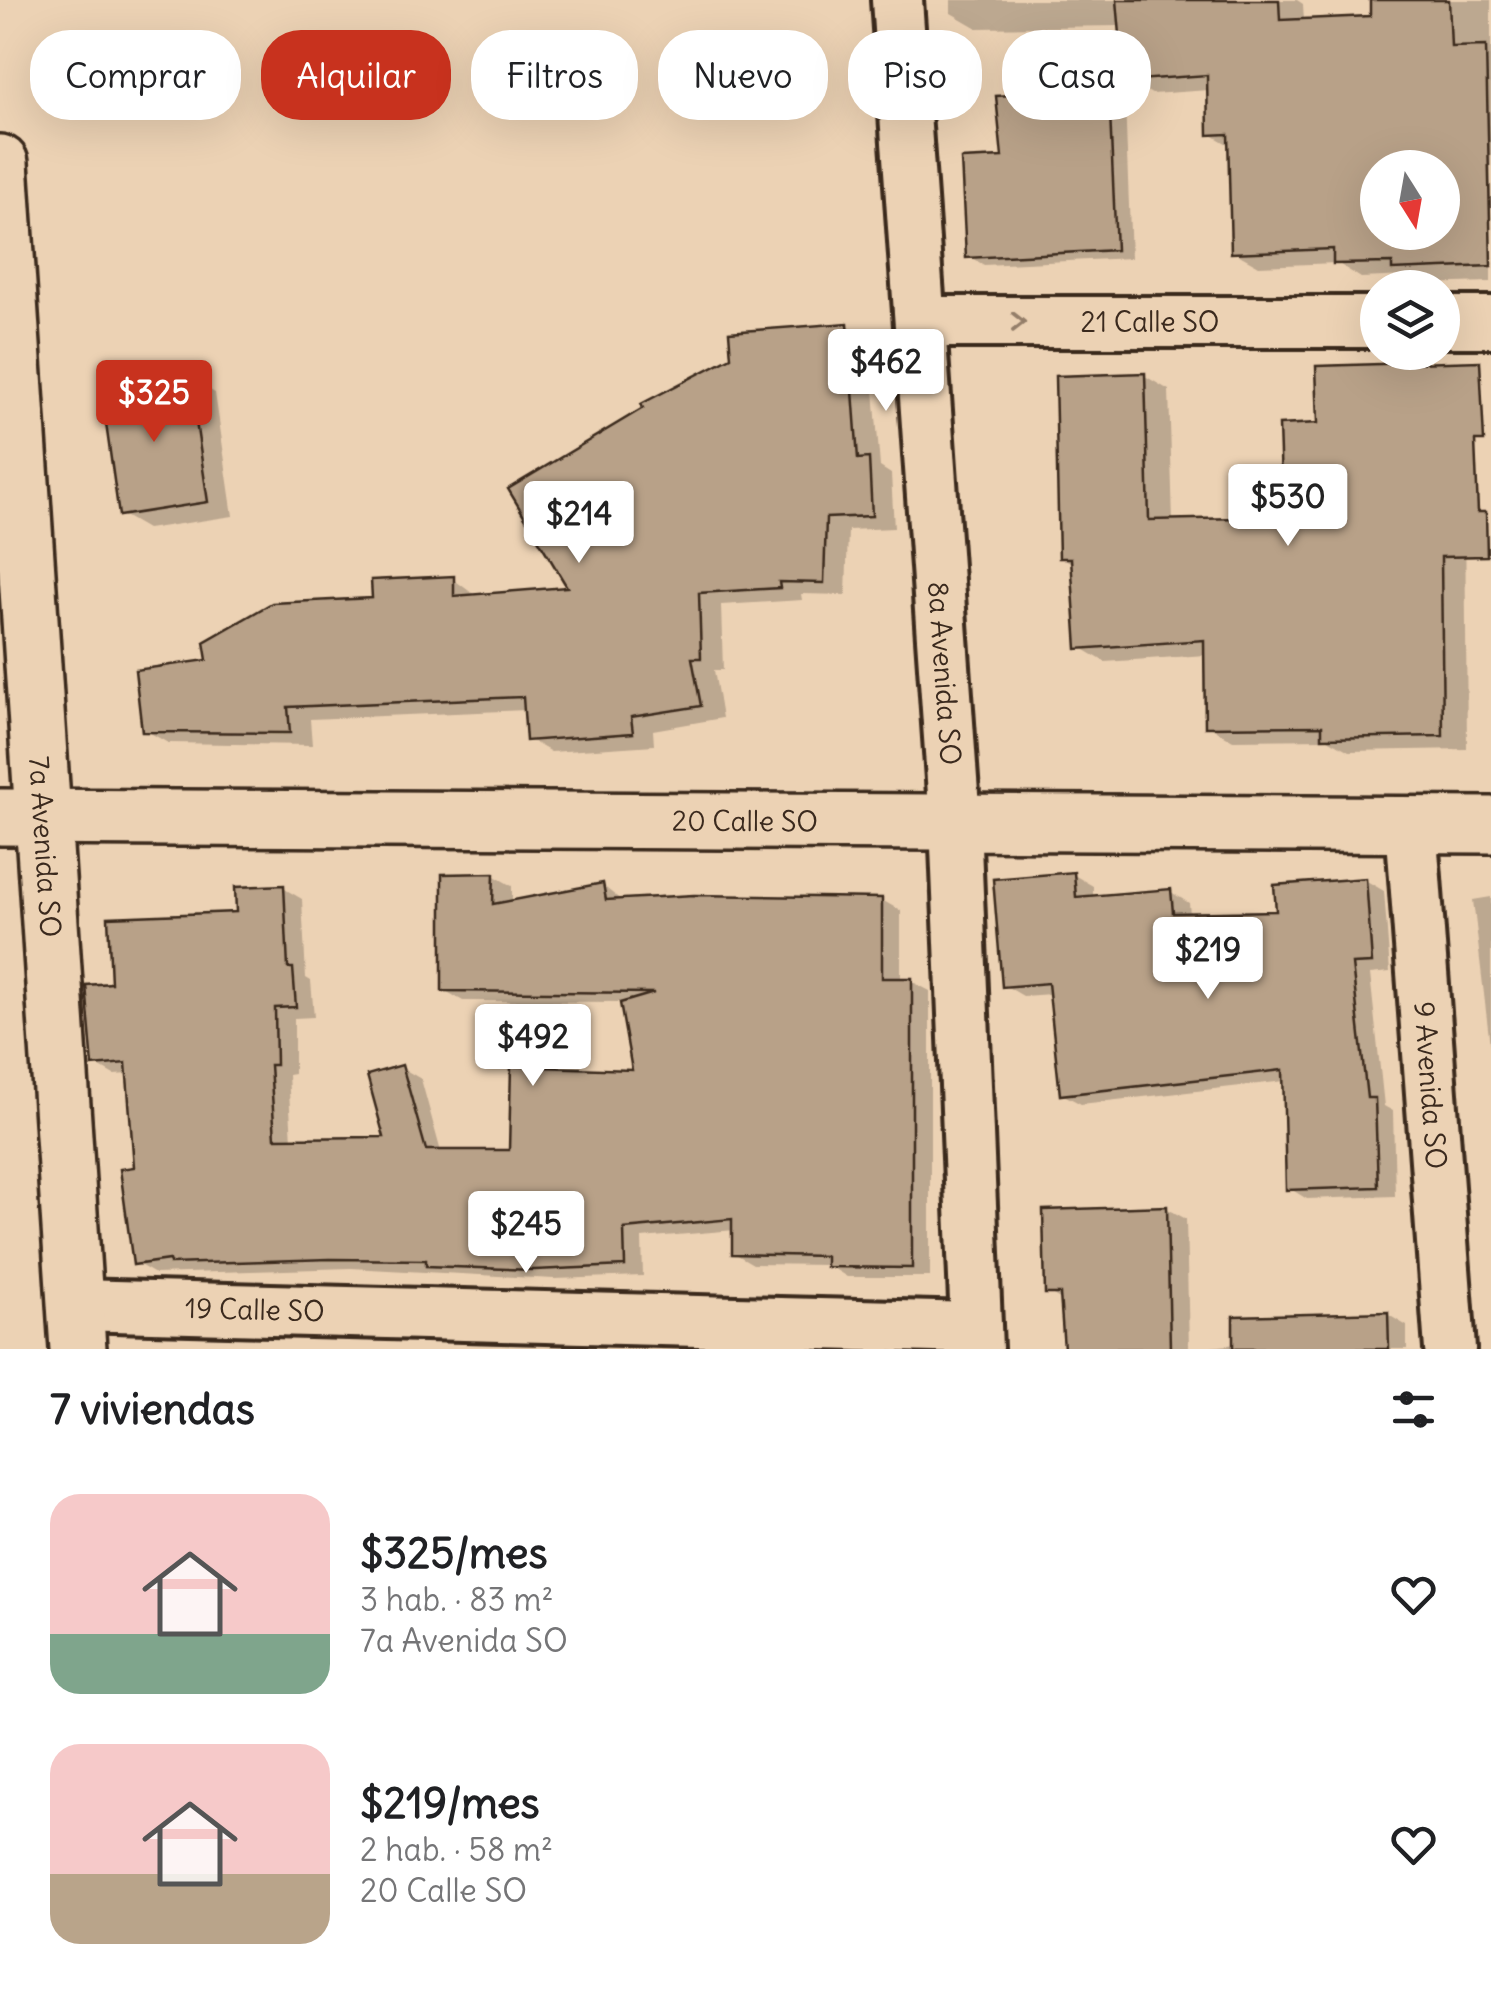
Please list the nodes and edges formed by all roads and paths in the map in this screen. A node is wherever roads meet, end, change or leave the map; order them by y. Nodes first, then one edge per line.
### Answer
1 (898, 0) edge
2 (0, 163) edge
3 (920, 322) junction
4 (1360, 322) edge
5 (1460, 322) edge
6 (1491, 322) edge
7 (22, 817) edge
8 (955, 822) junction
9 (1411, 824) junction
10 (1491, 825) edge
11 (77, 1327) edge
12 (976, 1339) edge
13 (1450, 1349) edge

1 - 3 street, 8a Avenida SO
2 - 7 street, 7a Avenida SO
3 -> 4 street, 21 Calle SO
3 - 8 street, 8a Avenida SO
5 - 6 street
7 - 8 street, 20 Calle SO
7 - 11 street, 7a Avenida SO
8 - 9 street, 20 Calle SO
8 - 12 street, 8a Avenida SO
9 - 10 street, 20 Calle SO
9 - 13 street, 9 Avenida SO
11 - 12 street, 19 Calle SO

